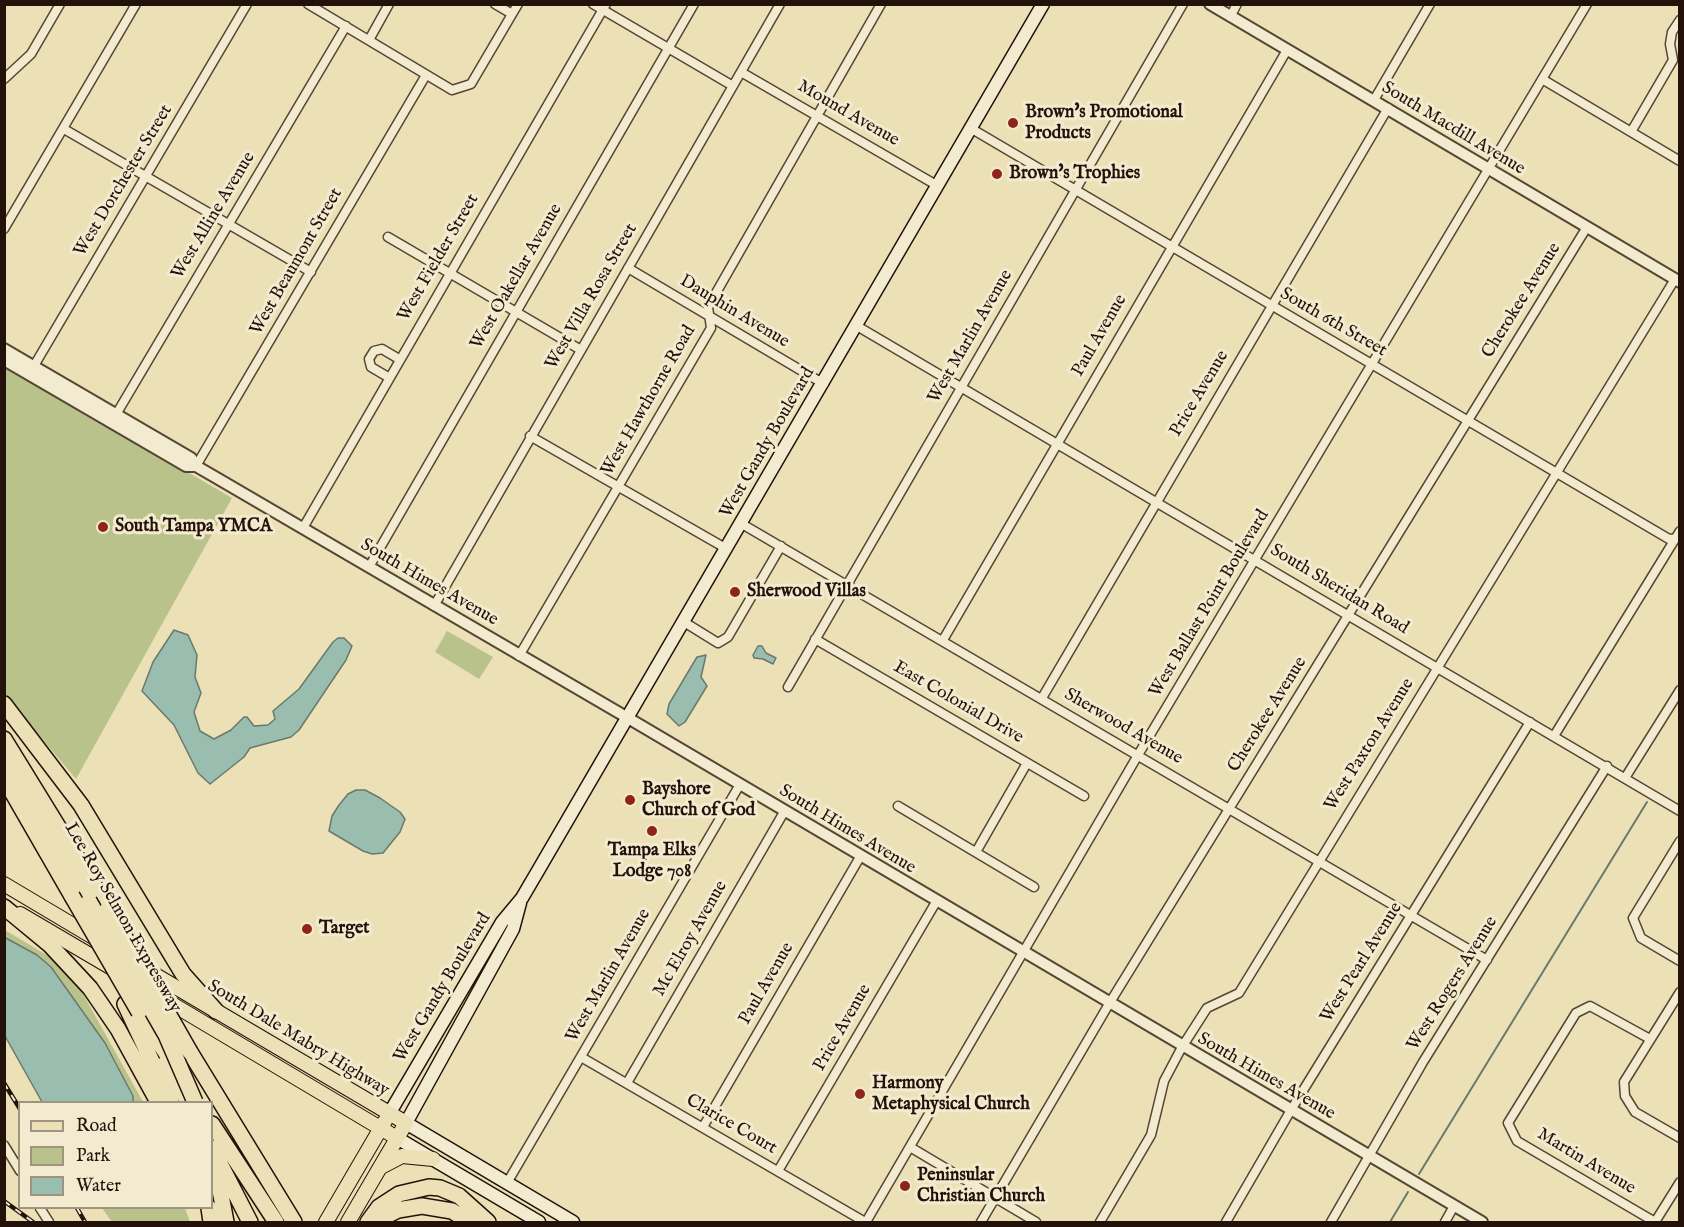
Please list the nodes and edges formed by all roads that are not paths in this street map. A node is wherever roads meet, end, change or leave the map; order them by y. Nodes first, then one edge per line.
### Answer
1 (60, 4) edge
2 (136, 4) edge
3 (247, 4) edge
4 (308, 4) edge
5 (389, 4) edge
6 (495, 4) edge
7 (518, 4) edge
8 (593, 4) edge
9 (694, 4) edge
10 (780, 4) edge
11 (881, 4) edge
12 (1183, 4) edge
13 (1210, 4) edge
14 (1237, 4) edge
15 (1431, 4) edge
16 (1587, 4) edge
17 (1039, 6) edge
18 (604, 7) edge
19 (512, 14) junction
20 (1230, 17) junction
21 (1680, 20) edge
22 (346, 26) junction
23 (369, 40) junction
24 (668, 50) junction
25 (1287, 50) junction
26 (1676, 62) edge
27 (741, 72) junction
28 (426, 75) junction
29 (4, 79) edge
30 (1542, 79) junction
31 (733, 86) junction
32 (1374, 100) junction
33 (1388, 108) junction
34 (818, 115) junction
35 (64, 129) junction
36 (972, 129) junction
37 (1631, 132) junction
38 (1680, 161) edge
39 (1488, 169) junction
40 (146, 177) junction
41 (938, 186) junction
42 (1075, 190) junction
43 (228, 224) junction
44 (1587, 227) junction
45 (4, 229) edge
46 (388, 237) dead end
47 (1171, 247) junction
48 (628, 268) junction
49 (311, 272) junction
50 (449, 274) junction
51 (1677, 280) edge
52 (1271, 306) junction
53 (516, 312) junction
54 (710, 316) junction
55 (857, 326) junction
56 (4, 349) edge
57 (581, 350) junction
58 (399, 359) junction
59 (4, 360) edge
60 (1371, 364) junction
61 (32, 370) junction
62 (388, 377) junction
63 (824, 384) junction
64 (961, 387) junction
65 (114, 419) junction
66 (1467, 422) junction
67 (530, 436) junction
68 (1057, 442) junction
69 (196, 466) junction
70 (1556, 474) junction
71 (619, 486) junction
72 (1156, 501) junction
73 (742, 524) junction
74 (303, 528) junction
75 (1678, 536) edge
76 (781, 546) junction
77 (727, 549) junction
78 (1255, 559) junction
79 (369, 567) junction
80 (847, 584) junction
81 (434, 606) junction
82 (1349, 615) junction
83 (684, 622) junction
84 (815, 639) junction
85 (943, 640) junction
86 (519, 656) junction
87 (1438, 667) junction
88 (788, 687) dead end
89 (1680, 690) edge
90 (1042, 698) junction
91 (4, 704) edge
92 (628, 718) junction
93 (1530, 722) junction
94 (1554, 736) junction
95 (4, 739) edge
96 (1138, 755) junction
97 (4, 758) edge
98 (1027, 763) junction
99 (1607, 766) junction
100 (4, 778) edge
101 (1625, 778) junction
102 (739, 786) junction
103 (1084, 796) dead end
104 (4, 798) edge
105 (898, 806) dead end
106 (1229, 808) junction
107 (1680, 811) edge
108 (784, 812) junction
109 (1680, 841) edge
110 (976, 852) junction
111 (860, 857) junction
112 (1318, 860) junction
113 (4, 884) edge
114 (1034, 887) dead end
115 (67, 892) junction
116 (522, 898) junction
117 (936, 902) junction
118 (4, 906) edge
119 (1411, 915) junction
120 (1023, 953) junction
121 (1487, 960) junction
122 (1680, 961) edge
123 (1680, 992) edge
124 (1109, 1004) junction
125 (216, 1011) junction
126 (139, 1012) junction
127 (1650, 1039) junction
128 (1182, 1047) junction
129 (581, 1057) junction
130 (627, 1083) junction
131 (155, 1096) edge
132 (171, 1101) edge
133 (187, 1101) edge
134 (195, 1101) edge
135 (196, 1101) edge
136 (1291, 1110) junction
137 (357, 1114) junction
138 (389, 1114) junction
139 (406, 1123) junction
140 (213, 1126) edge
141 (703, 1127) junction
142 (381, 1128) junction
143 (398, 1138) junction
144 (1680, 1138) edge
145 (4, 1145) edge
146 (910, 1148) junction
147 (213, 1151) edge
148 (213, 1154) edge
149 (1369, 1157) junction
150 (433, 1159) junction
151 (362, 1162) junction
152 (18, 1168) edge
153 (380, 1168) junction
154 (778, 1172) junction
155 (1680, 1182) edge
156 (507, 1183) junction
157 (995, 1198) junction
158 (1454, 1206) junction
159 (41, 1209) edge
160 (292, 1220) edge
161 (49, 1222) edge
162 (226, 1222) edge
163 (250, 1222) edge
164 (276, 1222) edge
165 (326, 1222) edge
166 (348, 1222) edge
167 (368, 1222) edge
168 (374, 1222) edge
169 (471, 1222) edge
170 (488, 1222) edge
171 (539, 1222) edge
172 (573, 1222) edge
173 (865, 1222) edge
174 (981, 1222) edge
175 (1036, 1222) edge
176 (1100, 1222) edge
177 (1226, 1222) edge
178 (1331, 1222) edge
179 (1445, 1222) edge
180 (1482, 1222) edge
181 (1655, 1222) edge

1 - 29 street
2 - 35 street
3 - 40 street, West Dorchester Street
4 - 22 street
5 - 23 street
6 - 19 street
7 - 19 street
8 - 18 street
9 - 24 street, West Oakellar Avenue
10 - 27 street, West Villa Rosa Street
11 - 34 street, West Hawthorne Road
12 - 42 street, West Marlin Avenue
13 - 20 street, South Macdill Avenue
14 - 20 street
15 - 32 street
16 - 30 street, West Ballast Point Boulevard
17 - 36 main road, West Gandy Boulevard
18 - 24 street
18 - 50 street, West Fielder Street
19 - 28 street
20 - 25 street, South Macdill Avenue
21 - 26 street
22 - 23 street
22 - 43 street, West Alline Avenue
23 - 28 street
24 - 31 street
24 - 53 street, West Oakellar Avenue
25 - 32 street, South Macdill Avenue
25 - 47 street, Paul Avenue
26 - 37 street
27 - 31 street, West Villa Rosa Street
27 - 34 street, Mound Avenue
28 - 49 street, West Beaumont Street
30 - 37 street
30 - 39 street, West Ballast Point Boulevard
31 - 48 street, West Villa Rosa Street
32 - 33 street, South Macdill Avenue
33 - 39 street, South Macdill Avenue
33 - 52 street, Price Avenue
34 - 41 street, Mound Avenue
34 - 54 street, West Hawthorne Road
35 - 40 street
35 - 45 street
36 - 41 main road, West Gandy Boulevard
36 - 42 street, South 6th Street
37 - 38 street
39 - 44 street, South Macdill Avenue
39 - 60 street, West Ballast Point Boulevard
40 - 43 street
40 - 61 street, West Dorchester Street
41 - 55 main road, West Gandy Boulevard
42 - 47 street, South 6th Street
42 - 64 street, West Marlin Avenue
43 - 49 street
43 - 65 street, West Alline Avenue
44 - 51 street, South Macdill Avenue
44 - 66 street, Cherokee Avenue
46 - 50 street
47 - 52 street, South 6th Street
47 - 68 street, Paul Avenue
48 - 54 street, Dauphin Avenue
48 - 57 street, West Villa Rosa Street
49 - 69 street, West Beaumont Street
50 - 53 street
50 - 58 street, West Fielder Street
51 - 70 street, West Paxton Avenue
52 - 60 street, South 6th Street
52 - 72 street, Price Avenue
53 - 57 street
53 - 79 street, West Oakellar Avenue
54 - 63 street, Dauphin Avenue
54 - 71 street, West Hawthorne Road
55 - 63 main road, West Gandy Boulevard
55 - 64 street, South Sheridan Road
56 - 61 street, South Himes Avenue
57 - 67 street, West Villa Rosa Street
58 - 62 street, West Fielder Street
58 - 62 street
59 - 61 street, South Himes Avenue
60 - 66 street, South 6th Street
60 - 78 street, West Ballast Point Boulevard
61 - 65 street, South Himes Avenue
62 - 74 street, West Fielder Street
63 - 73 main road, West Gandy Boulevard
64 - 68 street, South Sheridan Road
64 - 80 street, West Marlin Avenue
65 - 69 street, South Himes Avenue
66 - 70 street, South 6th Street
66 - 82 street, Cherokee Avenue
67 - 71 street
67 - 81 street, West Villa Rosa Street
68 - 72 street, South Sheridan Road
68 - 85 street, Paul Avenue
69 - 74 street, South Himes Avenue
70 - 75 street, South 6th Street
70 - 87 street, West Paxton Avenue
71 - 77 street
71 - 86 street, West Hawthorne Road
72 - 78 street, South Sheridan Road
72 - 90 street, Price Avenue
73 - 76 street, Sherwood Avenue
73 - 77 main road, West Gandy Boulevard
74 - 79 street, South Himes Avenue
75 - 94 street
76 - 80 street, Sherwood Avenue
76 - 83 street
77 - 83 main road, West Gandy Boulevard
78 - 82 street, South Sheridan Road
78 - 96 street, West Ballast Point Boulevard
79 - 81 street, South Himes Avenue
80 - 84 street, West Marlin Avenue
80 - 85 street, Sherwood Avenue
81 - 86 street, South Himes Avenue
82 - 87 street, South Sheridan Road
82 - 106 street, Cherokee Avenue
83 - 92 main road, West Gandy Boulevard
84 - 88 street, West Marlin Avenue
84 - 98 street, East Colonial Drive
85 - 90 street, Sherwood Avenue
86 - 92 street, South Himes Avenue
87 - 93 street, South Sheridan Road
87 - 112 street, West Paxton Avenue
89 - 101 street
90 - 96 street, Sherwood Avenue
91 - 125 highway
92 - 102 street, South Himes Avenue
92 - 116 main road, West Gandy Boulevard
93 - 94 street, South Sheridan Road
93 - 119 street, West Pearl Avenue
94 - 99 street, South Sheridan Road
95 - 160 highway, bridge
96 - 106 street, Sherwood Avenue
96 - 120 street, West Ballast Point Boulevard
97 - 135 highway, Lee Roy Selmon Expressway, bridge
98 - 103 street, East Colonial Drive
98 - 110 street
99 - 101 street, South Sheridan Road
99 - 121 street, West Rogers Avenue
100 - 115 highway
101 - 107 street, South Sheridan Road
102 - 108 street, South Himes Avenue
102 - 129 street, West Marlin Avenue
104 - 115 highway
105 - 110 street
106 - 112 street, Sherwood Avenue
106 - 124 street, Cherokee Avenue
108 - 111 street, South Himes Avenue
108 - 130 street, Mc Elroy Avenue
109 - 122 street
110 - 114 street
111 - 117 street, South Himes Avenue
111 - 141 street, Paul Avenue
112 - 119 street, Sherwood Avenue
112 - 128 street, West Paxton Avenue
113 - 125 main road, South Dale Mabry Highway
115 - 126 highway, bridge
115 - 132 highway
116 - 138 main road, West Gandy Boulevard
116 - 139 main road, West Gandy Boulevard
117 - 120 street, South Himes Avenue
117 - 154 street, Price Avenue
118 - 131 highway
118 - 137 main road, South Dale Mabry Highway
119 - 121 street, Sherwood Avenue
119 - 136 street, West Pearl Avenue
120 - 124 street, South Himes Avenue
120 - 146 street, West Ballast Point Boulevard
121 - 149 street, West Rogers Avenue
123 - 127 street
124 - 128 street, South Himes Avenue
124 - 157 street, Cherokee Avenue
125 - 138 main road, South Dale Mabry Highway
126 - 133 highway
126 - 134 highway
127 - 144 street
127 - 181 street, Martin Avenue
128 - 136 street, South Himes Avenue
128 - 176 street, West Paxton Avenue
129 - 130 street, Clarice Court
129 - 156 street, West Marlin Avenue
130 - 141 street, Clarice Court
136 - 149 street, South Himes Avenue
136 - 177 street, West Pearl Avenue
137 - 142 main road, South Dale Mabry Highway
137 - 151 main road
138 - 139 main road, South Dale Mabry Highway
138 - 142 main road, West Gandy Boulevard
139 - 143 main road, West Gandy Boulevard
139 - 156 main road, South Dale Mabry Highway
140 - 164 highway
141 - 154 street, Clarice Court
142 - 143 main road, South Dale Mabry Highway
142 - 151 main road, West Gandy Boulevard
143 - 150 main road
143 - 153 main road, West Gandy Boulevard
145 - 152 street
146 - 157 street
146 - 173 street, West Ballast Point Boulevard
147 - 163 highway
148 - 162 highway
149 - 158 street, South Himes Avenue
149 - 178 street, West Rogers Avenue
150 - 153 main road
150 - 171 main road
151 - 165 main road, West Gandy Boulevard
153 - 166 main road, West Gandy Boulevard
154 - 173 street, Clarice Court
155 - 181 street
156 - 172 main road, South Dale Mabry Highway
157 - 174 street, Cherokee Avenue
157 - 175 street
158 - 179 street
158 - 180 street, South Himes Avenue
159 - 161 street
167 - 170 highway
168 - 169 highway

